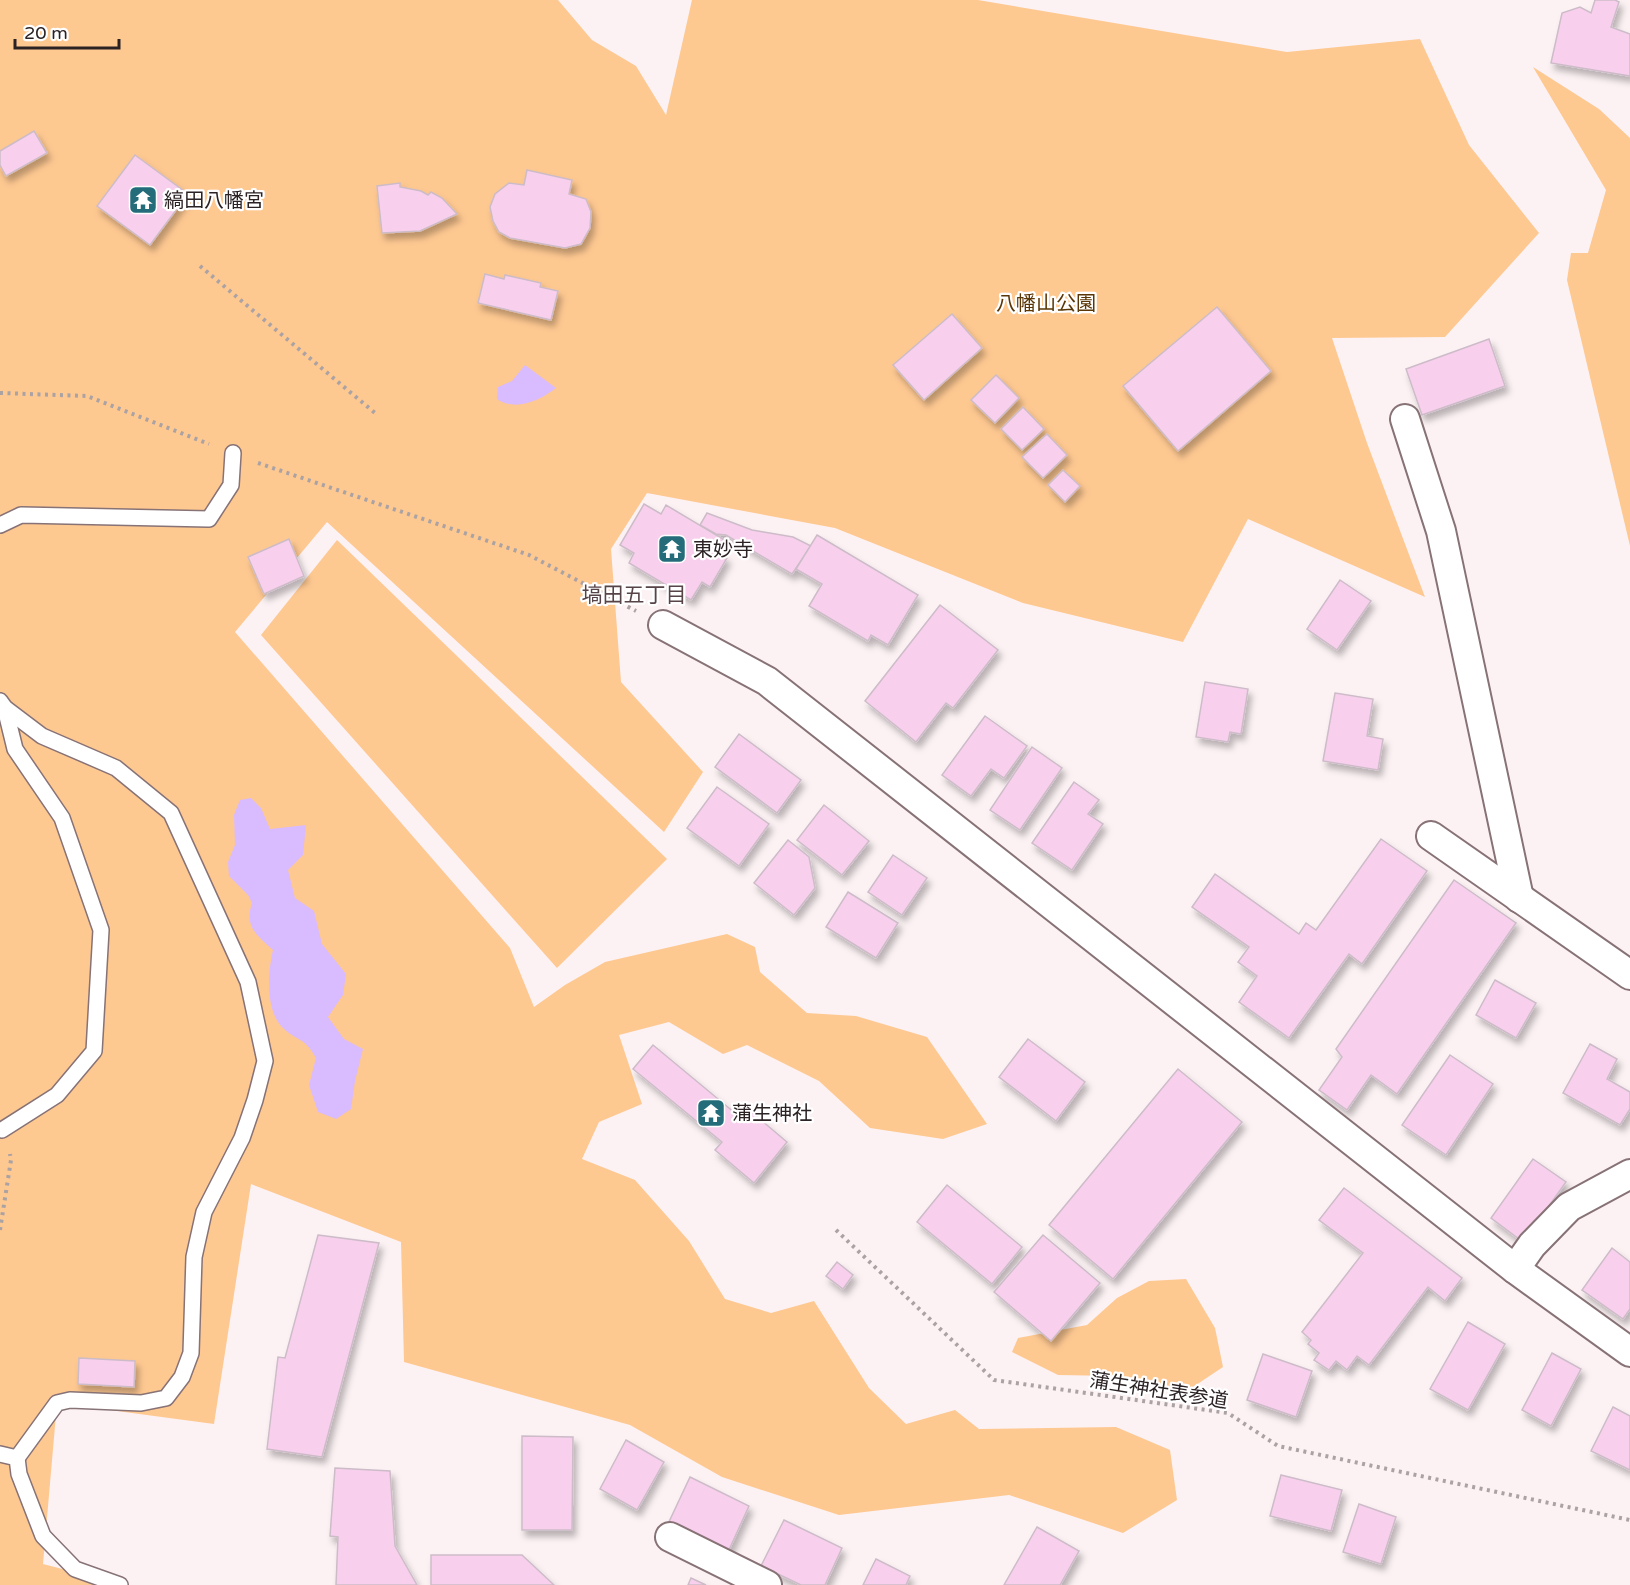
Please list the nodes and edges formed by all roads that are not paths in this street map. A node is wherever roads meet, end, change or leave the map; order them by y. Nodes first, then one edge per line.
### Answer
1 (1405, 419) dead end
2 (233, 453) road end
3 (0, 525) edge
4 (663, 626) road end
5 (3, 704) edge
6 (1431, 836) dead end
7 (1519, 898) junction
8 (1630, 975) edge
9 (2, 1130) road end
10 (1630, 1174) edge
11 (1515, 1269) junction
12 (1630, 1352) edge
13 (0, 1454) edge
14 (17, 1458) junction
15 (670, 1537) dead end
16 (120, 1585) edge
17 (767, 1585) edge

1 - 7 street
2 - 3 lane
4 - 11 street
5 - 9 lane
5 - 14 lane
6 - 7 street
7 - 8 street
10 - 11 street
11 - 12 street
13 - 14 lane
14 - 16 lane
15 - 17 street

